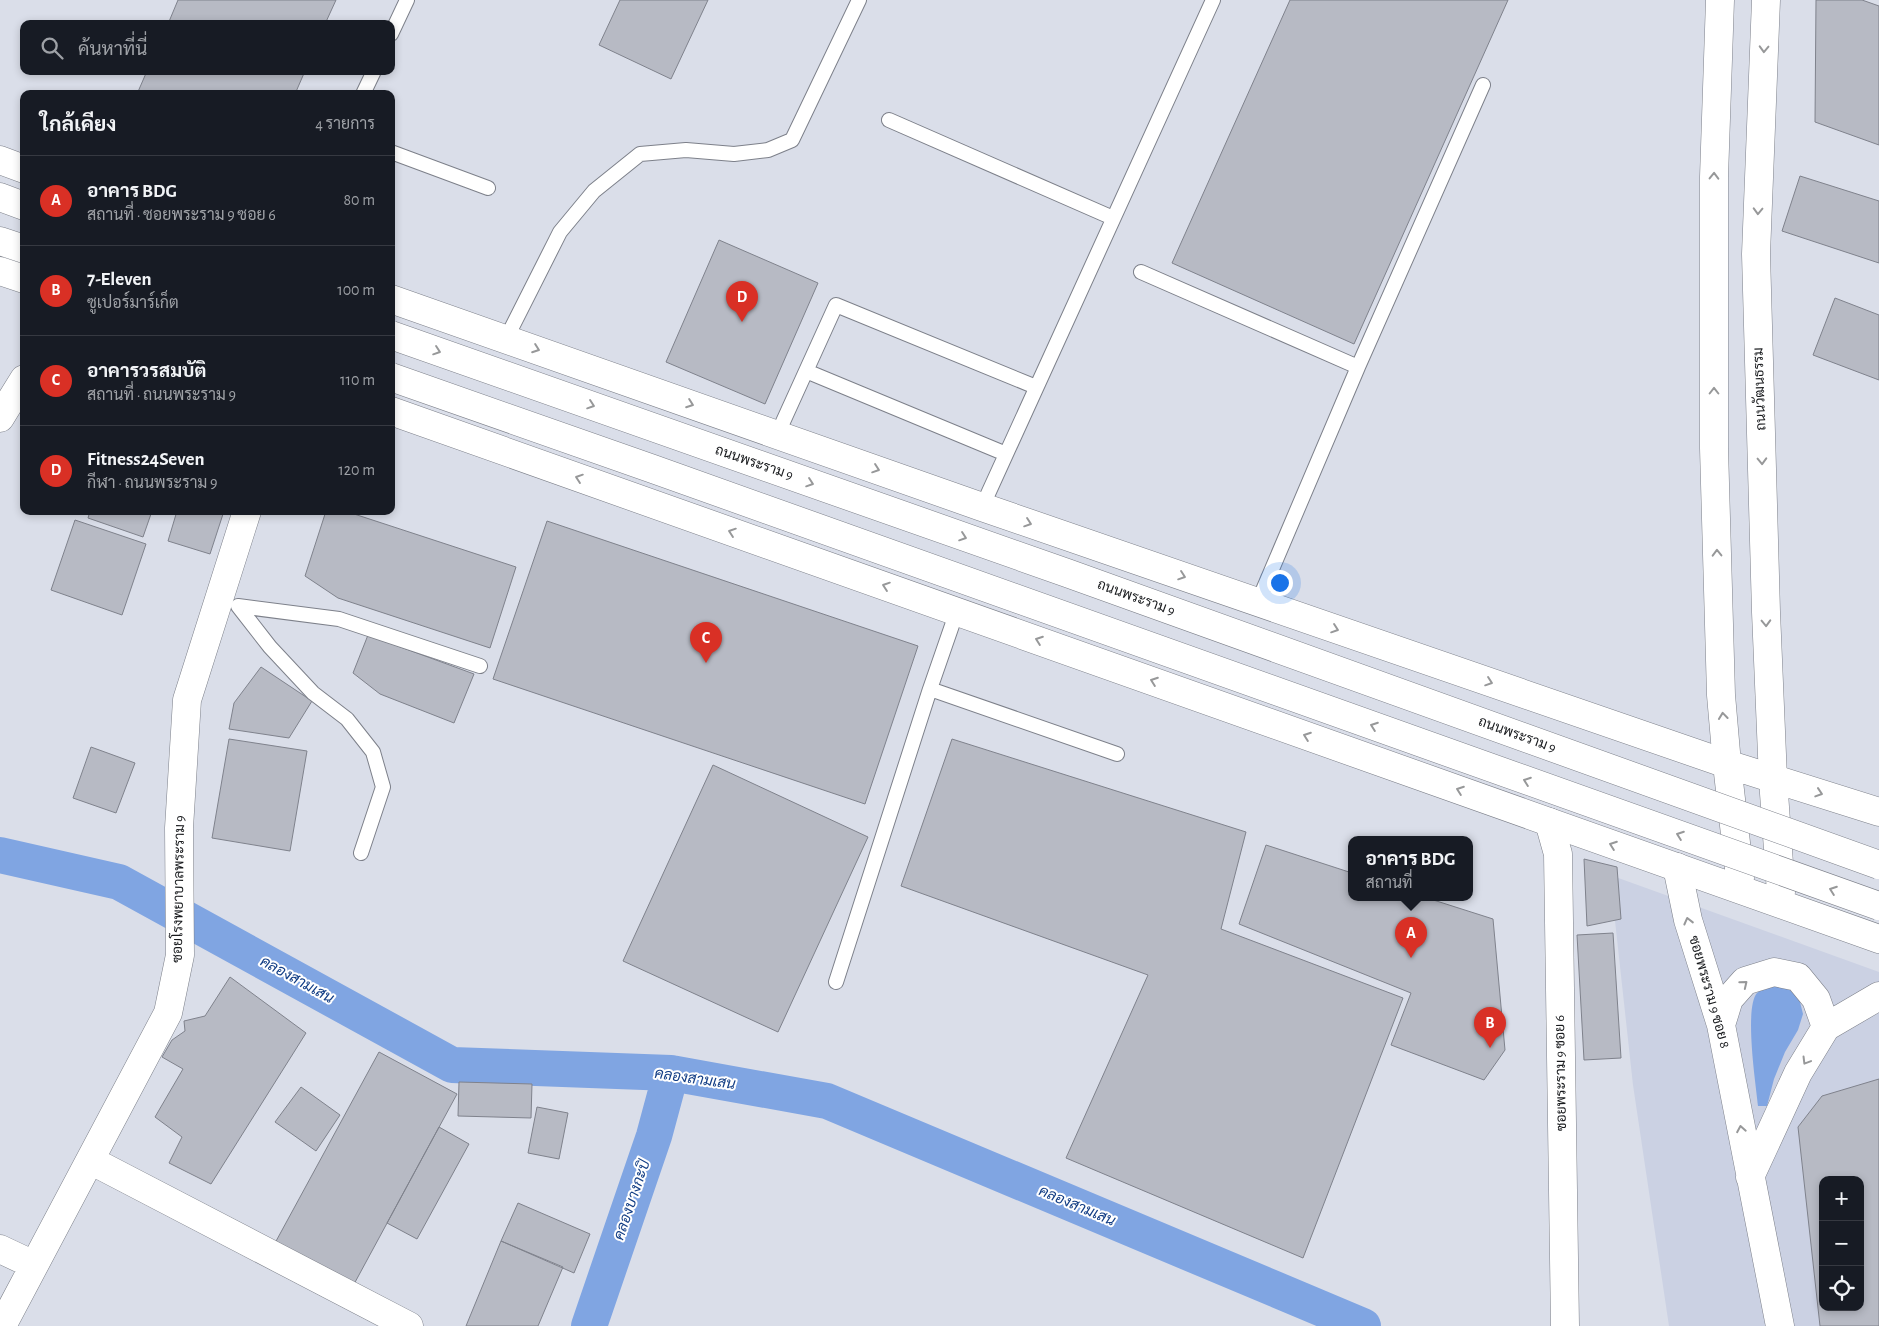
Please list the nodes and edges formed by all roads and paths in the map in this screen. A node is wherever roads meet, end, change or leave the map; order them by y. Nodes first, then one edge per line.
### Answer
1 (407, 0) edge
2 (859, 0) edge
3 (1212, 0) edge
4 (1720, 0) edge
5 (1766, 0) edge
6 (395, 26) edge
7 (372, 75) edge
8 (1483, 85) dead end
9 (365, 90) edge
10 (889, 120) dead end
11 (395, 153) edge
12 (0, 160) edge
13 (20, 168) edge
14 (488, 188) dead end
15 (0, 198) edge
16 (20, 205) edge
17 (1113, 218) junction
18 (0, 241) edge
19 (20, 248) edge
20 (0, 271) edge
21 (1141, 272) dead end
22 (20, 278) edge
23 (395, 299) edge
24 (395, 336) edge
25 (506, 338) junction
26 (1358, 367) junction
27 (806, 371) junction
28 (395, 378) edge
29 (20, 386) edge
30 (1036, 388) junction
31 (395, 412) edge
32 (0, 418) edge
33 (777, 434) junction
34 (1006, 454) junction
35 (982, 507) junction
36 (246, 515) edge
37 (229, 601) junction
38 (1258, 602) junction
39 (956, 611) junction
40 (480, 666) dead end
41 (930, 689) junction
42 (1117, 754) dead end
43 (1727, 764) junction
44 (1773, 779) junction
45 (1879, 812) edge
46 (1549, 822) junction
47 (361, 852) dead end
48 (1879, 864) edge
49 (1677, 867) junction
50 (1742, 890) junction
51 (1782, 904) junction
52 (1879, 906) edge
53 (1879, 939) edge
54 (836, 982) dead end
55 (1879, 996) edge
56 (1721, 1025) junction
57 (1826, 1027) junction
58 (90, 1160) junction
59 (1750, 1176) junction
60 (0, 1249) edge
61 (34, 1264) junction
62 (1565, 1324) edge
63 (2, 1326) edge
64 (408, 1326) edge
65 (1780, 1326) edge

1 - 6 lane
2 - 25 lane
3 - 17 lane
43 -> 4 main road
5 -> 44 main road, ถนนวัฒนธรรม
7 - 9 lane
8 - 26 lane
10 - 17 lane
11 - 14 lane
12 - 13 main road
15 - 16 main road
17 - 30 lane
18 - 19 main road
20 - 22 main road
21 - 26 lane
23 - 25 main road
24 -> 48 main road, ถนนพระราม 9, bridge
25 -> 33 main road
26 - 38 lane
27 - 30 lane
27 - 33 lane
27 - 34 lane
52 -> 28 main road, bridge
29 - 32 main road
30 - 34 lane
39 -> 31 main road
33 -> 35 main road
34 - 35 lane
35 -> 38 main road
36 - 37 main road, ซอยโรงพยาบาลพระราม 9
37 - 40 lane
37 - 47 lane
37 - 58 main road, ซอยโรงพยาบาลพระราม 9
38 -> 43 main road
39 - 41 lane
46 -> 39 main road
41 - 42 lane
41 - 54 lane
43 - 44 main road
43 - 50 main road
44 -> 45 main road
44 - 51 main road, ถนนวัฒนธรรม
49 -> 46 main road
46 - 62 main road, ซอยพระราม 9 ซอย 6
49 - 50 main road
56 -> 49 main road, ซอยพระราม 9 ซอย 8
50 - 51 main road
51 - 53 main road
55 - 57 main road
56 -> 57 main road
59 -> 56 main road, ซอยพระราม 9 ซอย 8
57 -> 59 main road
58 - 61 main road, ซอยโรงพยาบาลพระราม 9
58 - 64 main road
59 - 65 main road, ซอยพระราม 9 ซอย 8
60 - 61 main road
61 - 63 main road, ซอยโรงพยาบาลพระราม 9

